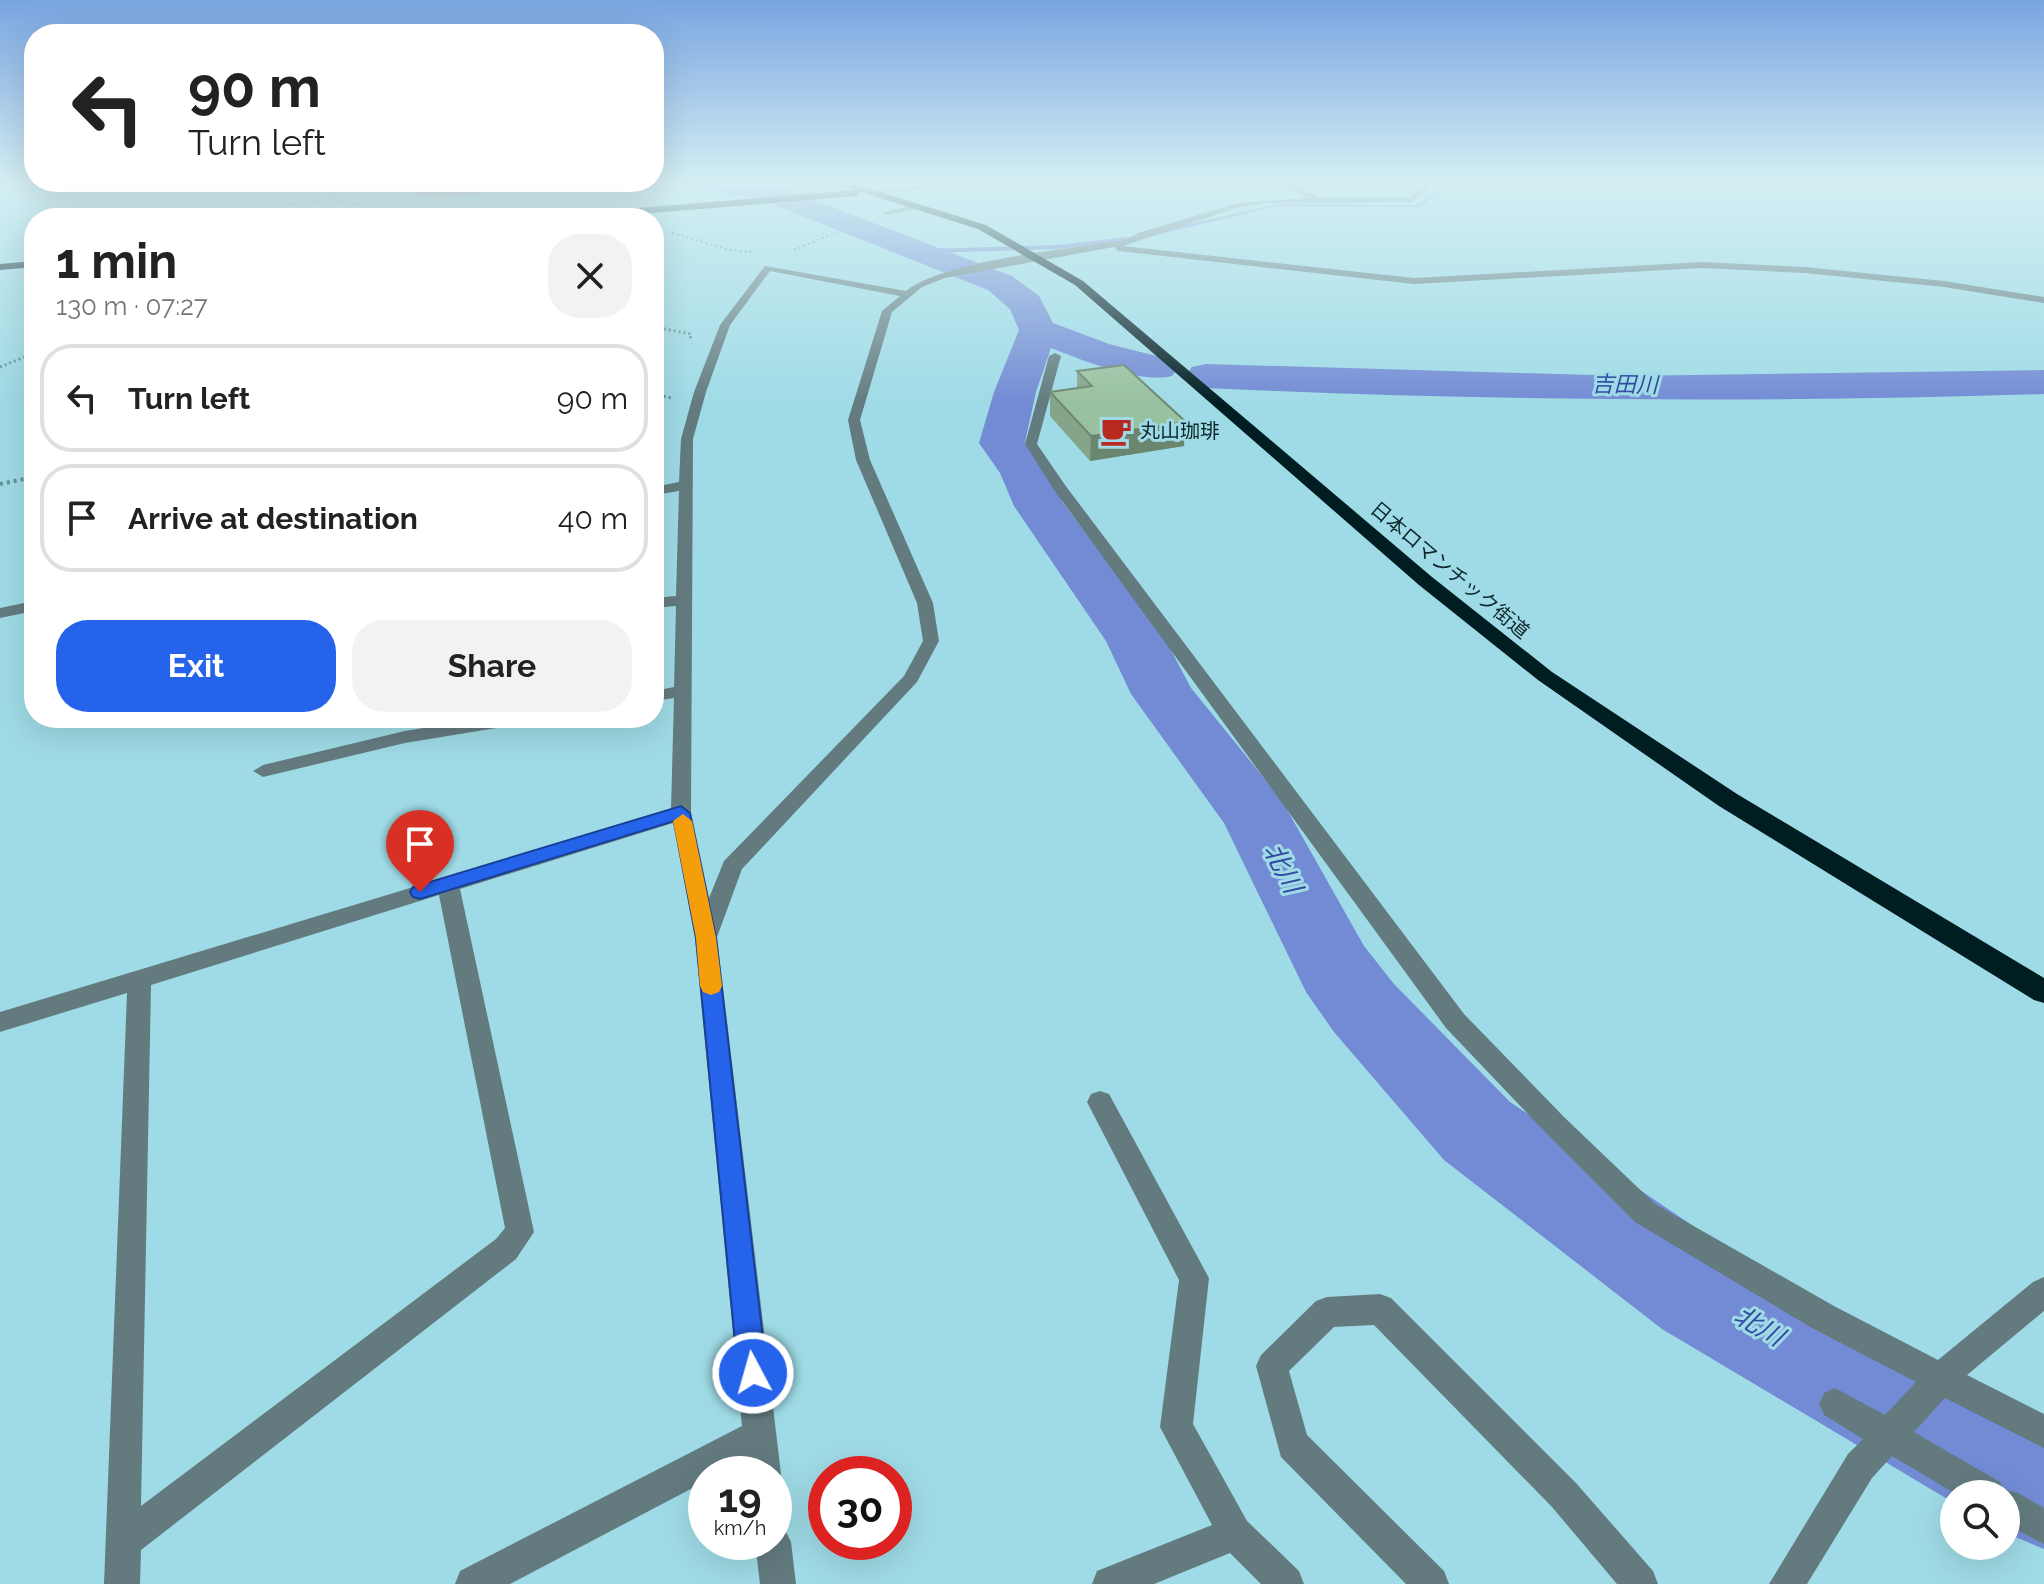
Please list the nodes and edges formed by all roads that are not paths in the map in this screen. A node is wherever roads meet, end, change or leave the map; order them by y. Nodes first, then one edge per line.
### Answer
1 (1044, 256) edge
2 (1202, 256) edge
3 (1037, 257) junction
4 (24, 265) edge
5 (0, 267) edge
6 (907, 294) junction
7 (2044, 300) edge
8 (1055, 356) dead end
9 (687, 485) junction
10 (664, 489) edge
11 (685, 600) junction
12 (664, 602) edge
13 (24, 608) edge
14 (0, 613) edge
15 (684, 691) junction
16 (664, 694) edge
17 (459, 728) edge
18 (263, 771) dead end
19 (681, 813) junction
20 (448, 884) junction
21 (706, 938) junction
22 (139, 979) junction
23 (2044, 992) edge
24 (0, 1022) edge
25 (1100, 1102) dead end
26 (2044, 1292) edge
27 (1835, 1404) dead end
28 (2044, 1432) edge
29 (760, 1435) junction
30 (762, 1456) edge
31 (1964, 1480) edge
32 (2020, 1513) edge
33 (2044, 1527) edge
34 (1235, 1533) junction
35 (123, 1542) junction
36 (775, 1560) edge
37 (122, 1584) edge
38 (473, 1584) edge
39 (778, 1584) edge
40 (1110, 1584) edge
41 (1286, 1584) edge
42 (1431, 1584) edge
43 (1640, 1584) edge
44 (1787, 1584) edge

1 - 3 street
2 - 7 street
3 - 6 street
3 - 23 highway, 日本ロマンチック街道
4 - 5 highway
6 - 9 street
6 - 21 street
8 - 28 street
9 - 10 street
9 - 11 street
11 - 12 street
11 - 15 street
13 - 14 street
15 - 16 street
15 - 19 street
17 - 18 street
19 - 20 street
19 - 21 street
20 - 22 street
20 - 35 street
21 - 29 street
22 - 24 street
22 - 35 street
25 - 34 street
26 - 44 street
27 - 31 street
29 - 30 street
29 - 38 street
32 - 33 street
34 - 40 street
34 - 41 street
35 - 37 street
36 - 39 street
42 - 43 street

